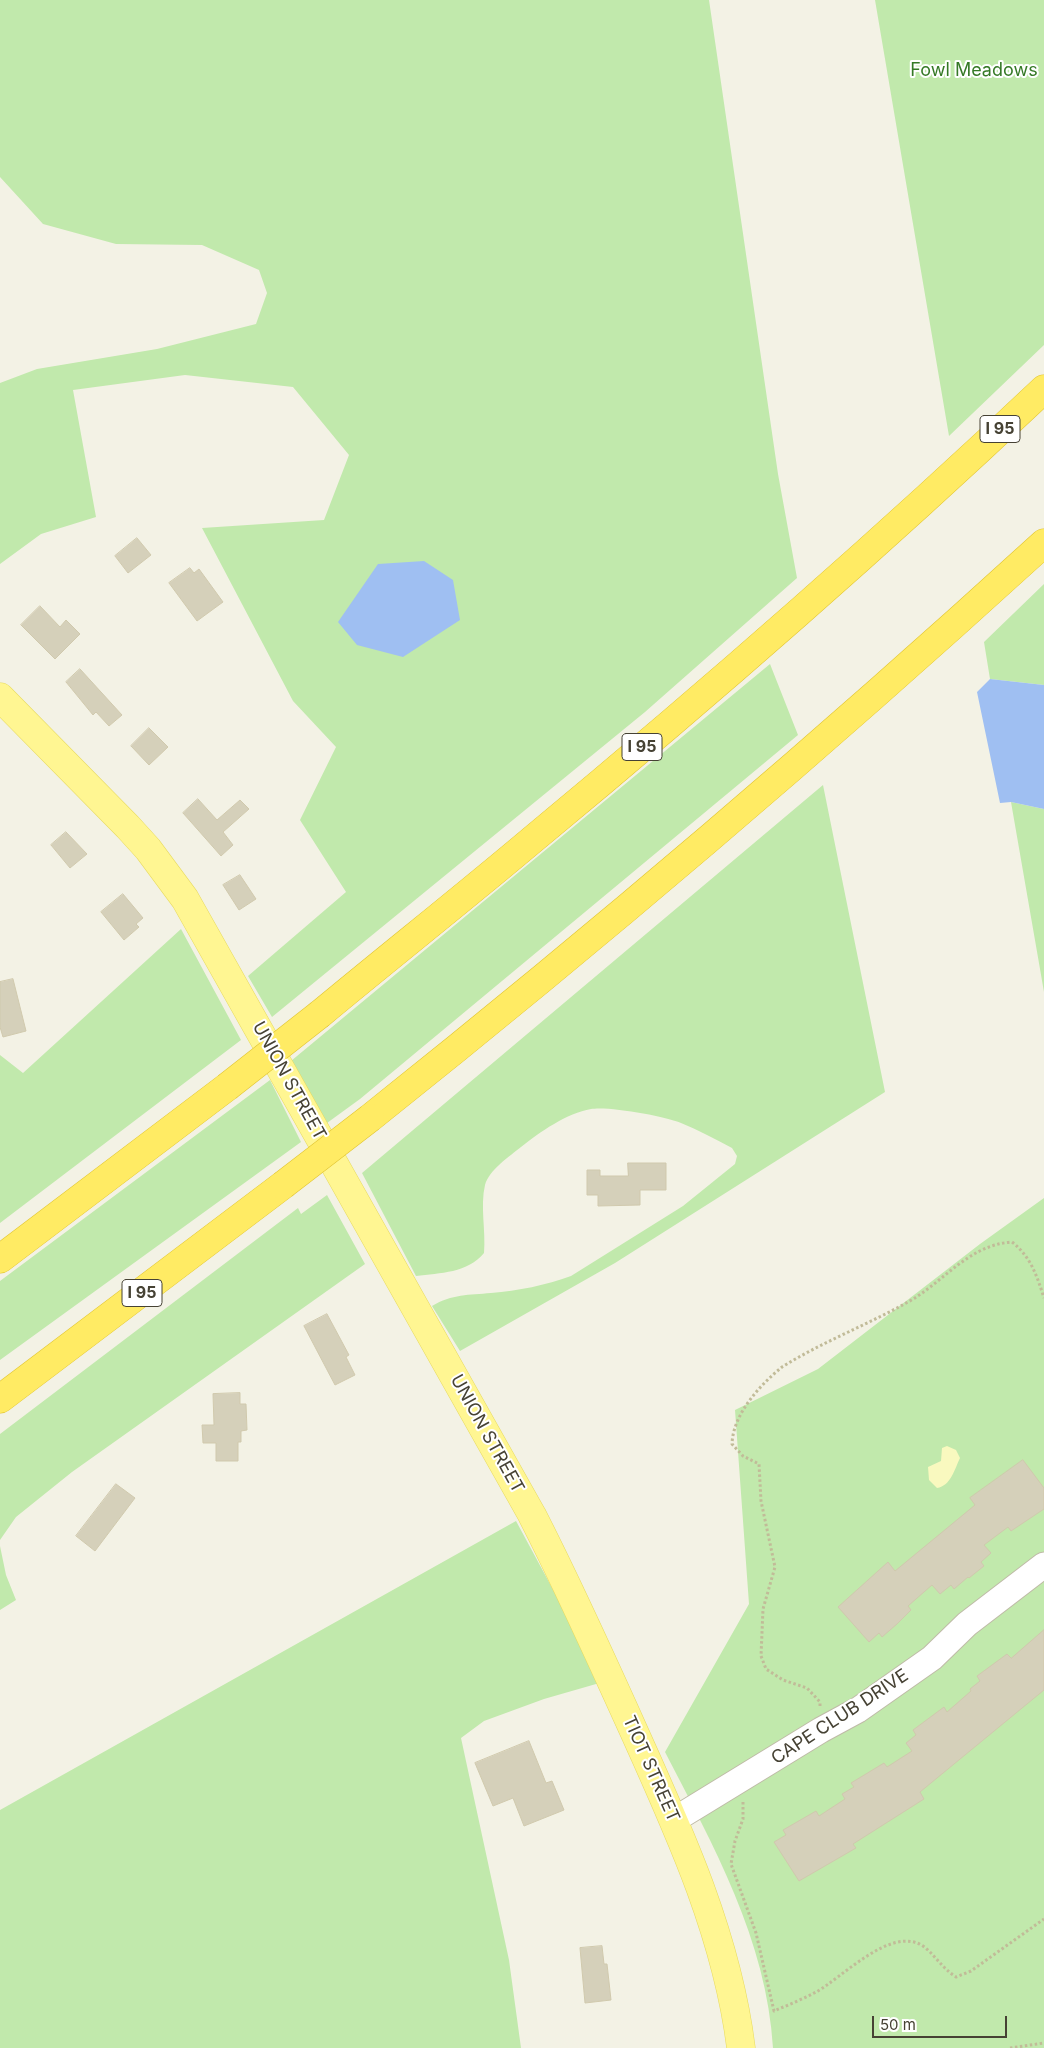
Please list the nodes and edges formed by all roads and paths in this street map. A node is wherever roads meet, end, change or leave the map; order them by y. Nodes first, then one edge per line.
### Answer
1 (1044, 389) edge
2 (1044, 543) edge
3 (0, 697) edge
4 (0, 1259) edge
5 (1044, 1298) edge
6 (0, 1399) edge
7 (525, 1503) joint
8 (1044, 1566) edge
9 (821, 1730) junction
10 (743, 1778) junction
11 (674, 1820) junction
12 (1044, 1919) edge
13 (1044, 2043) edge
14 (741, 2048) edge
15 (1010, 2048) edge

1 - 4 highway, I 95, bridge
2 - 6 highway, I 95, bridge
3 - 7 main road, UNION STREET
5 - 9 path
7 - 11 main road, TIOT STREET
8 - 9 street, CAPE CLUB DRIVE
9 - 10 street, CAPE CLUB DRIVE
10 - 11 street, CAPE CLUB DRIVE
10 - 12 path
11 - 14 main road, TIOT STREET
13 - 15 path

